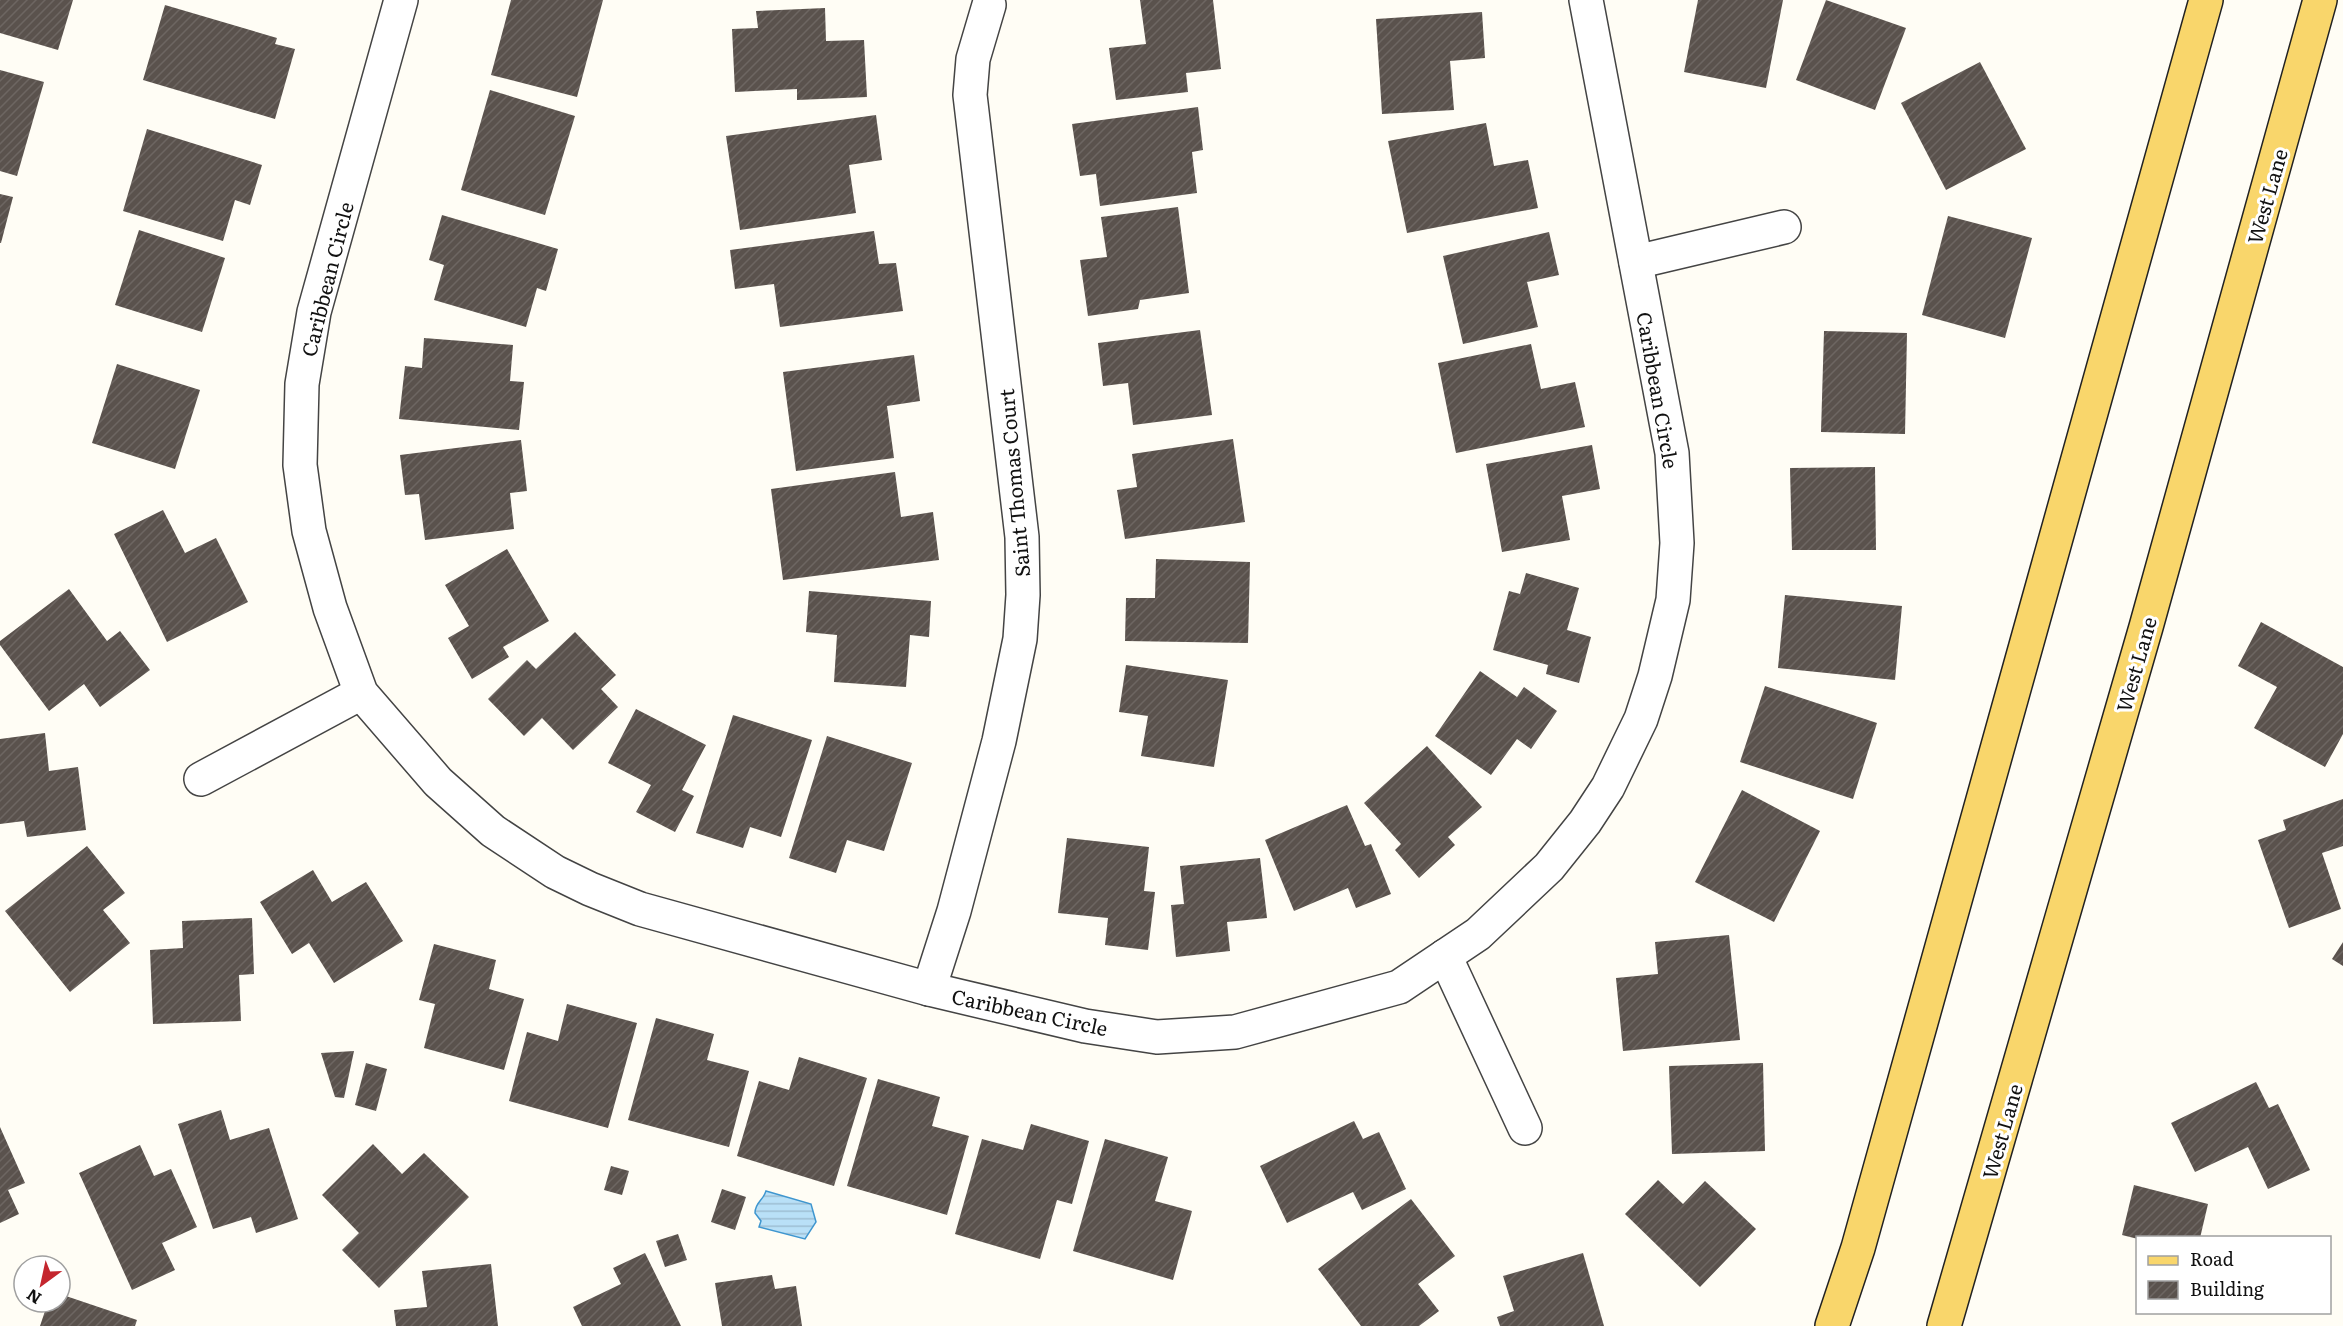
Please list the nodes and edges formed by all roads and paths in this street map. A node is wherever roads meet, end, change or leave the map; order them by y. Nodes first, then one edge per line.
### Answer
1 (401, 0) edge
2 (1586, 0) edge
3 (2206, 0) edge
4 (2320, 0) edge
5 (989, 4) dead end
6 (1784, 227) dead end
7 (1636, 262) junction
8 (361, 693) junction
9 (201, 779) dead end
10 (1445, 956) junction
11 (929, 989) junction
12 (1525, 1128) dead end
13 (1832, 1326) edge
14 (1944, 1326) edge

1 - 8 street, Caribbean Circle
2 - 7 street, Caribbean Circle
3 - 13 main road
4 - 14 main road, West Lane
5 - 11 street, Saint Thomas Court
6 - 7 street
7 - 10 street, Caribbean Circle
8 - 9 street
8 - 11 street, Caribbean Circle
10 - 11 street, Caribbean Circle
10 - 12 street

